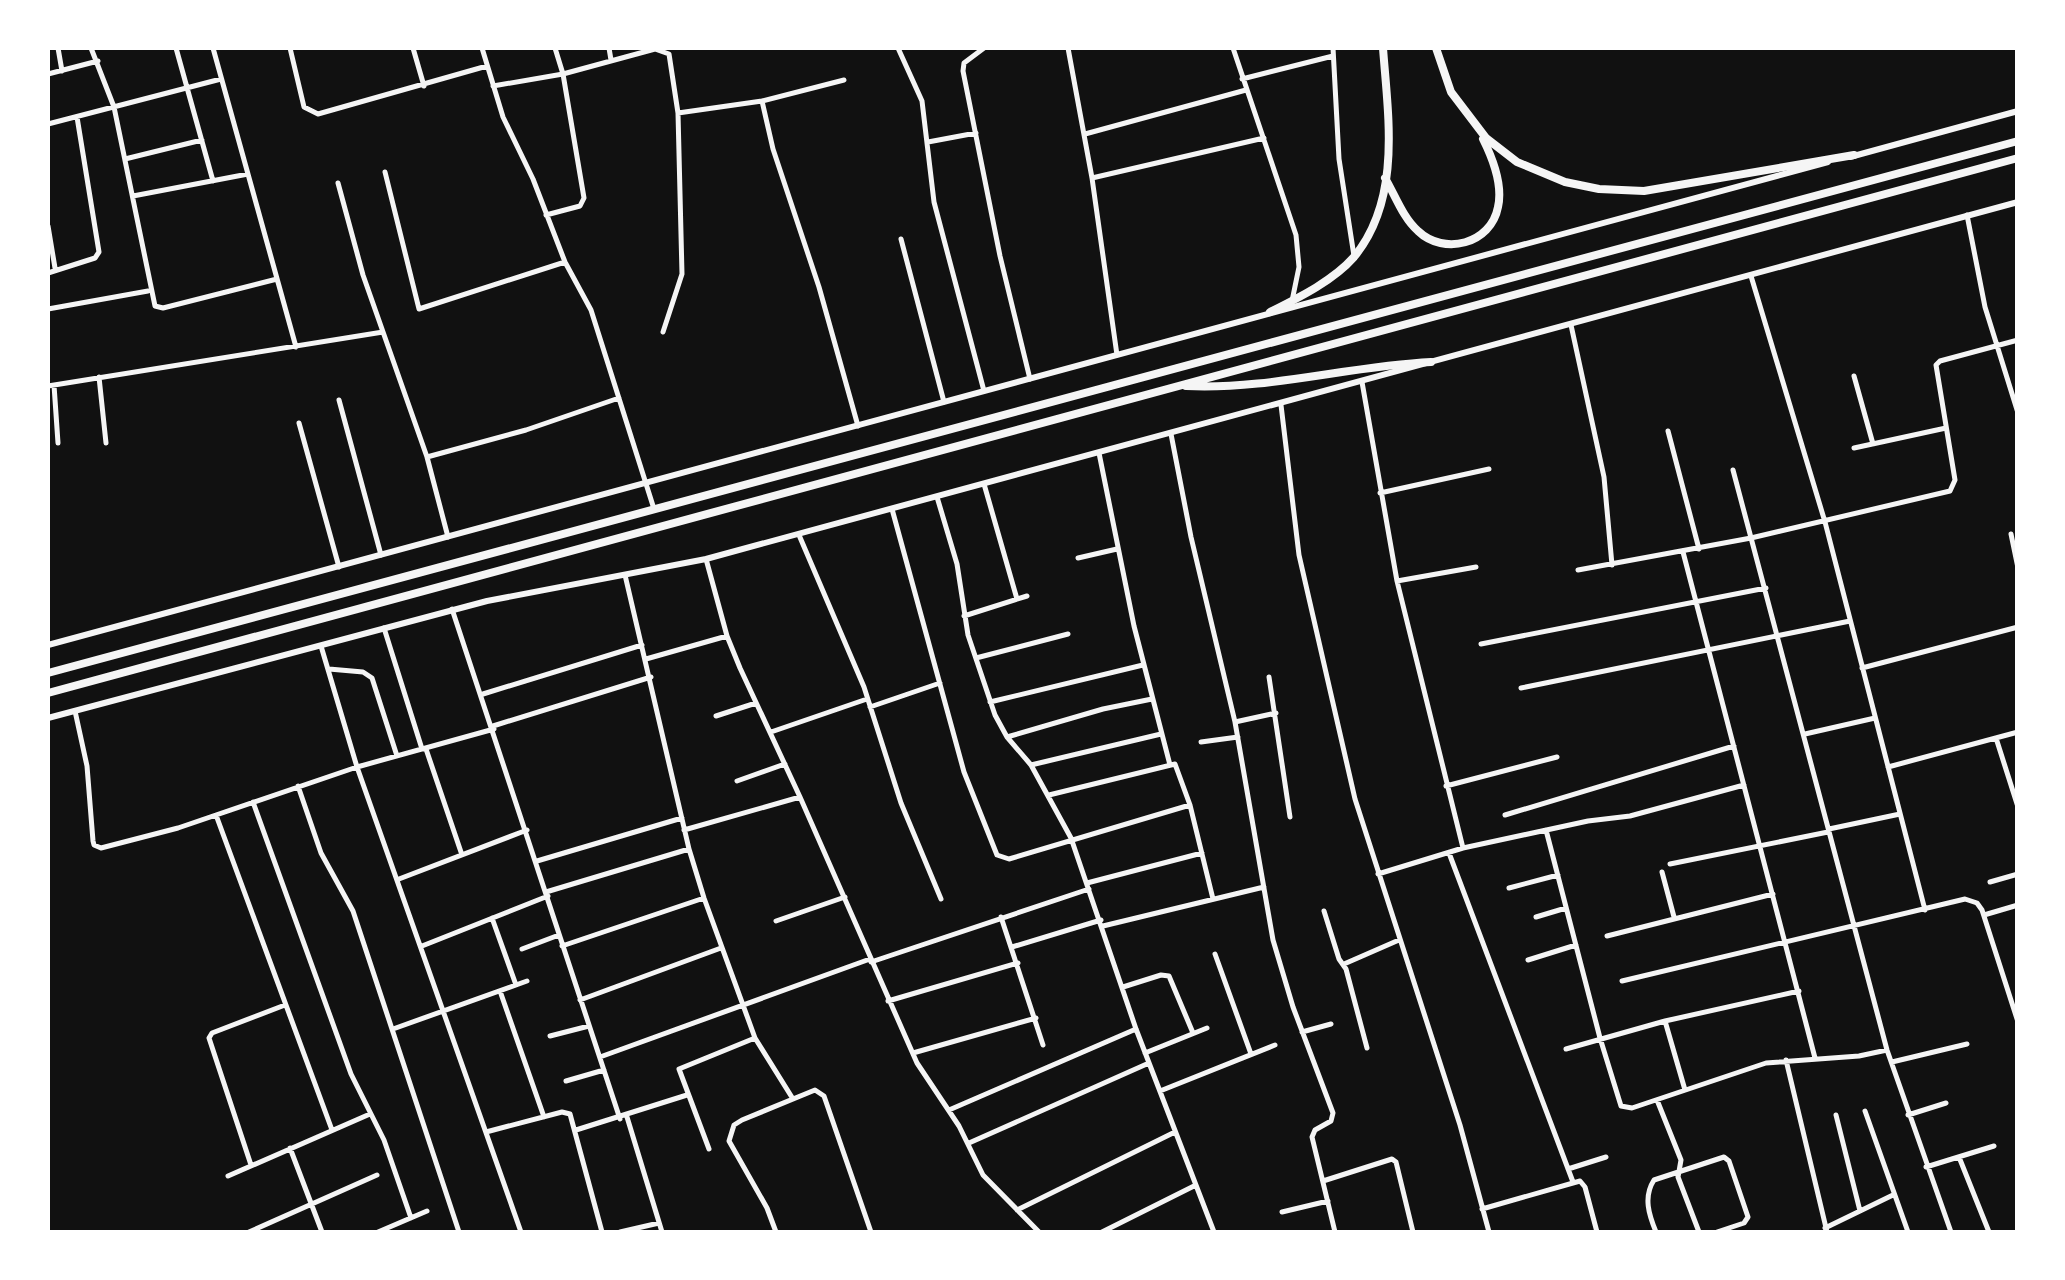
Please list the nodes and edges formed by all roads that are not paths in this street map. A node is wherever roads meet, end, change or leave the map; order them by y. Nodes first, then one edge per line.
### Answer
1 (58, 48) edge
2 (91, 48) edge
3 (178, 48) edge
4 (214, 48) edge
5 (290, 48) edge
6 (413, 48) edge
7 (482, 48) edge
8 (555, 48) edge
9 (609, 48) edge
10 (898, 48) edge
11 (984, 48) edge
12 (1068, 48) edge
13 (1232, 48) edge
14 (1332, 48) edge
15 (1383, 48) edge
16 (1436, 48) edge
17 (1333, 56) junction
18 (611, 60) junction
19 (98, 61) junction
20 (487, 66) junction
21 (62, 71) junction
22 (48, 74) edge
23 (563, 74) junction
24 (221, 79) junction
25 (1242, 79) junction
26 (844, 80) dead end
27 (424, 86) junction
28 (494, 86) junction
29 (188, 88) junction
30 (1246, 90) junction
31 (762, 100) junction
32 (114, 107) junction
33 (2018, 111) edge
34 (678, 113) junction
35 (78, 117) junction
36 (48, 124) edge
37 (1475, 126) junction
38 (976, 133) junction
39 (1085, 135) junction
40 (1264, 138) junction
41 (202, 140) junction
42 (2018, 141) edge
43 (928, 142) junction
44 (1854, 156) junction
45 (2018, 158) edge
46 (125, 159) junction
47 (385, 172) dead end
48 (248, 174) junction
49 (1092, 178) junction
50 (1386, 178) junction
51 (213, 181) junction
52 (338, 183) dead end
53 (134, 196) junction
54 (2018, 202) edge
55 (546, 215) junction
56 (1968, 215) junction
57 (48, 226) edge
58 (901, 238) dead end
59 (1354, 256) junction
60 (565, 262) junction
61 (55, 268) junction
62 (48, 273) edge
63 (1751, 276) junction
64 (277, 279) junction
65 (149, 290) junction
66 (1292, 301) junction
67 (48, 309) edge
68 (1270, 312) junction
69 (1571, 325) junction
70 (382, 332) junction
71 (662, 332) dead end
72 (2018, 340) edge
73 (1996, 346) junction
74 (296, 348) junction
75 (1117, 355) junction
76 (1431, 362) junction
77 (1854, 376) dead end
78 (99, 377) junction
79 (1030, 379) junction
80 (1362, 382) junction
81 (51, 385) edge
82 (1177, 386) junction
83 (984, 391) junction
84 (619, 398) junction
85 (339, 400) dead end
86 (944, 402) junction
87 (1281, 404) junction
88 (2018, 413) edge
89 (300, 423) dead end
90 (858, 426) junction
91 (1946, 428) junction
92 (1668, 431) dead end
93 (1171, 434) junction
94 (106, 442) dead end
95 (58, 443) dead end
96 (1872, 444) junction
97 (1854, 448) dead end
98 (1100, 453) junction
99 (427, 457) junction
100 (1488, 468) dead end
101 (1732, 470) dead end
102 (646, 482) junction
103 (984, 484) junction
104 (1380, 493) junction
105 (936, 496) junction
106 (654, 508) junction
107 (892, 509) junction
108 (1825, 522) junction
109 (798, 534) junction
110 (2010, 534) dead end
111 (448, 537) junction
112 (1751, 538) junction
113 (1117, 548) junction
114 (1699, 549) junction
115 (1684, 552) junction
116 (381, 555) junction
117 (1078, 558) dead end
118 (706, 559) junction
119 (1612, 564) junction
120 (1476, 566) dead end
121 (339, 567) junction
122 (2018, 568) edge
123 (1578, 570) dead end
124 (625, 576) junction
125 (1397, 582) junction
126 (1766, 588) junction
127 (1027, 596) dead end
128 (1017, 600) junction
129 (1696, 602) junction
130 (452, 609) junction
131 (964, 616) junction
132 (1850, 621) junction
133 (2018, 627) edge
134 (384, 628) junction
135 (1068, 634) dead end
136 (727, 636) junction
137 (1778, 636) junction
138 (48, 644) edge
139 (1481, 644) dead end
140 (642, 645) junction
141 (321, 646) junction
142 (1709, 650) junction
143 (976, 658) junction
144 (646, 659) junction
145 (1143, 665) junction
146 (1862, 668) junction
147 (328, 669) junction
148 (48, 673) edge
149 (651, 677) junction
150 (1269, 677) dead end
151 (940, 683) junction
152 (1521, 688) dead end
153 (48, 693) edge
154 (482, 694) junction
155 (867, 699) junction
156 (1152, 699) junction
157 (990, 702) junction
158 (756, 703) junction
159 (870, 708) junction
160 (74, 711) junction
161 (1276, 713) junction
162 (716, 716) dead end
163 (48, 718) edge
164 (1875, 718) junction
165 (1235, 722) junction
166 (494, 727) junction
167 (770, 732) junction
168 (2018, 732) edge
169 (1161, 734) junction
170 (1805, 734) junction
171 (1007, 737) junction
172 (1238, 738) junction
173 (1996, 738) junction
174 (1202, 742) dead end
175 (1734, 746) junction
176 (424, 748) junction
177 (397, 756) junction
178 (1557, 756) dead end
179 (785, 764) junction
180 (1031, 765) junction
181 (1170, 765) junction
182 (357, 767) junction
183 (1888, 767) junction
184 (737, 781) dead end
185 (1744, 785) junction
186 (298, 786) junction
187 (1446, 786) junction
188 (2016, 793) edge
189 (800, 796) junction
190 (1050, 796) junction
191 (253, 802) junction
192 (1190, 805) junction
193 (2018, 807) edge
194 (1900, 814) junction
195 (216, 815) junction
196 (1506, 815) dead end
197 (1290, 817) dead end
198 (682, 818) junction
199 (527, 830) junction
200 (684, 830) junction
201 (1546, 830) junction
202 (1830, 830) junction
203 (1071, 838) junction
204 (1760, 846) junction
205 (688, 848) junction
206 (1463, 848) junction
207 (1202, 852) junction
208 (1449, 853) junction
209 (462, 855) junction
210 (536, 861) junction
211 (1670, 864) dead end
212 (1662, 872) dead end
213 (1378, 874) junction
214 (1558, 874) junction
215 (2018, 874) edge
216 (398, 880) junction
217 (1990, 882) dead end
218 (1088, 886) junction
219 (1264, 887) junction
220 (1509, 888) dead end
221 (547, 894) junction
222 (1772, 894) junction
223 (845, 897) junction
224 (704, 898) junction
225 (940, 900) dead end
226 (1213, 900) junction
227 (2018, 905) edge
228 (1566, 908) junction
229 (1925, 910) junction
230 (1324, 911) dead end
231 (1984, 915) junction
232 (1001, 917) junction
233 (1536, 917) dead end
234 (1674, 917) junction
235 (492, 918) junction
236 (776, 921) dead end
237 (1102, 923) junction
238 (1855, 928) junction
239 (559, 935) junction
240 (1607, 936) dead end
241 (1398, 940) junction
242 (1786, 943) junction
243 (1576, 945) junction
244 (422, 946) junction
245 (562, 946) junction
246 (1012, 947) junction
247 (721, 948) junction
248 (522, 949) dead end
249 (1215, 954) dead end
250 (1528, 960) dead end
251 (870, 961) junction
252 (1018, 963) junction
253 (1344, 964) junction
254 (527, 981) dead end
255 (1622, 981) dead end
256 (516, 985) junction
257 (1122, 987) junction
258 (500, 990) junction
259 (1798, 991) junction
260 (580, 1000) junction
261 (888, 1001) junction
262 (286, 1005) junction
263 (742, 1005) junction
264 (445, 1010) junction
265 (1036, 1018) junction
266 (1665, 1021) junction
267 (2018, 1022) edge
268 (1330, 1024) dead end
269 (589, 1026) junction
270 (1206, 1028) dead end
271 (393, 1029) junction
272 (1136, 1029) junction
273 (1302, 1032) junction
274 (1192, 1034) junction
275 (550, 1036) dead end
276 (755, 1038) junction
277 (1600, 1038) junction
278 (1042, 1044) dead end
279 (1967, 1044) dead end
280 (1276, 1045) dead end
281 (1367, 1048) dead end
282 (1566, 1048) dead end
283 (1887, 1050) junction
284 (912, 1053) junction
285 (1145, 1053) junction
286 (1252, 1054) junction
287 (599, 1057) junction
288 (1816, 1059) junction
289 (1786, 1060) junction
290 (1891, 1062) junction
291 (1149, 1063) junction
292 (604, 1070) junction
293 (566, 1081) dead end
294 (1685, 1090) junction
295 (1160, 1092) junction
296 (687, 1095) junction
297 (794, 1099) junction
298 (1657, 1100) junction
299 (1946, 1103) dead end
300 (949, 1110) junction
301 (1865, 1111) dead end
302 (370, 1114) junction
303 (1836, 1115) dead end
304 (1908, 1115) junction
305 (544, 1117) junction
306 (624, 1118) junction
307 (332, 1130) junction
308 (576, 1130) junction
309 (486, 1132) junction
310 (1175, 1132) junction
311 (968, 1144) junction
312 (1994, 1146) dead end
313 (290, 1148) junction
314 (709, 1149) dead end
315 (1606, 1157) dead end
316 (1960, 1157) junction
317 (251, 1165) junction
318 (1926, 1167) junction
319 (1568, 1168) junction
320 (1678, 1172) junction
321 (376, 1175) dead end
322 (228, 1176) dead end
323 (1323, 1181) junction
324 (1573, 1182) junction
325 (1196, 1185) junction
326 (1894, 1194) junction
327 (1328, 1201) junction
328 (312, 1204) junction
329 (1482, 1209) junction
330 (1017, 1210) junction
331 (427, 1211) dead end
332 (1860, 1211) junction
333 (1282, 1212) dead end
334 (411, 1218) junction
335 (659, 1223) junction
336 (1826, 1230) edge
337 (1727, 1231) edge
338 (249, 1232) edge
339 (322, 1232) edge
340 (378, 1232) edge
341 (459, 1232) edge
342 (521, 1232) edge
343 (602, 1232) edge
344 (620, 1232) edge
345 (662, 1232) edge
346 (776, 1232) edge
347 (871, 1232) edge
348 (1038, 1232) edge
349 (1102, 1232) edge
350 (1214, 1232) edge
351 (1336, 1232) edge
352 (1413, 1232) edge
353 (1488, 1232) edge
354 (1597, 1232) edge
355 (1656, 1232) edge
356 (1699, 1232) edge
357 (1717, 1232) edge
358 (1908, 1232) edge
359 (1951, 1232) edge
360 (1989, 1232) edge

1 - 21 street
2 - 19 street
3 - 29 street
4 - 24 street
5 - 27 street
6 - 27 street
7 - 20 street
8 - 23 street
9 - 18 street
10 - 43 street
11 - 38 street
12 - 39 street
13 - 25 street
14 - 17 street
15 - 50 main road
16 - 37 main road
17 - 25 street
17 - 59 street
18 - 23 street
18 - 34 street
19 - 21 street
19 - 32 street
20 - 27 street
20 - 28 street
21 - 22 street
23 - 28 street
23 - 55 street
24 - 29 street
24 - 48 street
25 - 30 street
26 - 31 street
28 - 55 street
29 - 32 street
29 - 41 street
30 - 39 street
30 - 40 street
31 - 34 street
31 - 90 street
32 - 35 street
32 - 46 street
33 - 44 street
34 - 71 street
35 - 36 street
35 - 61 street
37 - 44 main road
37 - 50 main road
38 - 43 street
38 - 79 street
39 - 49 street
40 - 49 street
40 - 66 street
41 - 46 street
41 - 51 street
42 - 106 main road
43 - 83 street
44 - 68 street
45 - 82 main road
46 - 53 street
47 - 60 street
48 - 51 street
48 - 64 street
49 - 75 street
50 - 59 main road
51 - 53 street
52 - 70 street
53 - 65 street
54 - 56 street
55 - 60 street
56 - 63 street
56 - 73 street
57 - 61 street
58 - 86 street
59 - 66 main road
60 - 84 street
61 - 62 street
63 - 69 street
63 - 108 street
64 - 65 street
64 - 74 street
65 - 67 street
66 - 68 main road
68 - 75 street
69 - 76 street
69 - 119 street
70 - 74 street
70 - 99 street
72 - 73 street
73 - 88 street
73 - 91 street
74 - 78 street
75 - 79 street
76 - 80 street
76 - 82 main road
77 - 96 street
78 - 81 street
78 - 94 street
79 - 83 street
80 - 87 street
80 - 104 street
81 - 95 street
82 - 153 main road
83 - 86 street
84 - 99 street
84 - 102 street
85 - 116 street
86 - 90 street
87 - 93 street
87 - 213 street
89 - 121 street
90 - 102 street
91 - 96 street
91 - 108 street
92 - 114 street
93 - 98 street
93 - 165 street
96 - 97 street
98 - 103 street
98 - 113 street
99 - 111 street
100 - 104 street
101 - 112 street
102 - 106 street
102 - 111 street
103 - 105 street
103 - 128 street
104 - 125 street
105 - 107 street
105 - 131 street
106 - 148 main road
107 - 109 street
107 - 151 street
108 - 112 street
108 - 132 street
109 - 118 street
109 - 155 street
110 - 122 street
111 - 116 street
112 - 114 street
112 - 126 street
113 - 117 street
113 - 145 street
114 - 115 street
115 - 119 street
115 - 129 street
116 - 121 street
118 - 124 street
118 - 136 street
119 - 123 street
120 - 125 street
121 - 138 street
124 - 130 street
124 - 140 street
125 - 187 street
126 - 129 street
126 - 137 street
127 - 128 street
128 - 131 street
129 - 139 street
129 - 142 street
130 - 134 street
130 - 154 street
131 - 143 street
132 - 137 street
132 - 146 street
133 - 146 street
134 - 141 street
134 - 176 street
135 - 143 street
136 - 144 street
136 - 158 street
137 - 142 street
137 - 170 street
140 - 144 street
140 - 154 street
141 - 147 street
141 - 160 street
142 - 152 street
142 - 175 street
143 - 157 street
144 - 149 street
145 - 156 street
145 - 157 street
146 - 164 street
147 - 177 street
147 - 182 street
149 - 166 street
149 - 198 street
150 - 161 street
151 - 159 street
151 - 203 street
154 - 166 street
155 - 159 street
155 - 167 street
156 - 169 street
156 - 171 street
157 - 171 street
158 - 162 street
158 - 167 street
159 - 225 street
160 - 163 street
160 - 195 street
161 - 165 street
161 - 197 street
164 - 170 street
164 - 183 street
165 - 172 street
166 - 176 street
166 - 199 street
167 - 179 street
168 - 173 street
169 - 180 street
169 - 181 street
170 - 202 street
171 - 180 street
172 - 174 street
172 - 219 street
173 - 183 street
173 - 188 street
175 - 185 street
175 - 196 street
176 - 177 street
176 - 209 street
177 - 182 street
178 - 187 street
179 - 184 street
179 - 189 street
180 - 190 street
181 - 190 street
181 - 192 street
182 - 186 street
182 - 216 street
183 - 194 street
185 - 201 street
185 - 204 street
186 - 191 street
186 - 271 street
187 - 206 street
188 - 193 street
189 - 200 street
189 - 223 street
190 - 203 street
191 - 195 street
191 - 302 street
192 - 203 street
192 - 207 street
194 - 202 street
194 - 229 street
195 - 262 street
198 - 200 street
198 - 210 street
199 - 209 street
199 - 210 street
200 - 205 street
201 - 206 street
201 - 214 street
202 - 204 street
202 - 238 street
203 - 218 street
204 - 211 street
204 - 222 street
205 - 221 street
205 - 224 street
206 - 208 street
207 - 218 street
207 - 226 street
208 - 213 street
208 - 319 street
209 - 216 street
210 - 221 street
212 - 234 street
213 - 241 street
214 - 220 street
214 - 228 street
215 - 217 street
216 - 244 street
218 - 232 street
218 - 237 street
219 - 226 street
219 - 273 street
221 - 235 street
221 - 239 street
222 - 234 street
222 - 242 street
223 - 236 street
223 - 251 street
224 - 245 street
224 - 247 street
226 - 237 street
227 - 231 street
228 - 233 street
228 - 243 street
229 - 231 street
229 - 238 street
230 - 253 street
231 - 267 street
232 - 246 street
232 - 251 street
234 - 240 street
235 - 244 street
235 - 256 street
237 - 246 street
237 - 257 street
238 - 242 street
238 - 283 street
239 - 245 street
239 - 248 street
241 - 253 street
241 - 329 street
242 - 255 street
242 - 259 street
243 - 250 street
243 - 277 street
244 - 264 street
245 - 260 street
246 - 252 street
247 - 260 street
247 - 263 street
249 - 286 street
251 - 261 street
251 - 263 street
252 - 261 street
252 - 265 street
253 - 281 street
254 - 256 street
256 - 258 street
257 - 272 street
257 - 274 street
258 - 264 street
258 - 305 street
259 - 266 street
259 - 288 street
260 - 269 street
261 - 284 street
262 - 307 street
262 - 317 street
263 - 276 street
263 - 287 street
264 - 271 street
264 - 309 street
265 - 278 street
265 - 284 street
266 - 277 street
266 - 294 street
268 - 273 street
269 - 275 street
269 - 287 street
270 - 274 street
271 - 341 street
272 - 285 street
272 - 300 street
273 - 323 street
274 - 285 street
276 - 296 street
276 - 297 street
277 - 282 street
277 - 298 street
279 - 290 street
280 - 286 street
283 - 288 street
283 - 290 street
284 - 300 street
285 - 291 street
286 - 295 street
287 - 292 street
288 - 289 street
289 - 294 street
289 - 336 street
290 - 304 street
291 - 295 street
291 - 311 street
292 - 293 street
292 - 306 street
294 - 298 street
295 - 310 street
296 - 306 street
296 - 314 street
297 - 346 street
297 - 347 street
298 - 320 street
299 - 304 street
300 - 311 street
301 - 326 street
302 - 307 street
302 - 334 street
303 - 332 street
304 - 318 street
305 - 308 street
305 - 309 street
306 - 308 street
306 - 335 street
307 - 313 street
308 - 343 street
309 - 342 street
310 - 325 street
310 - 330 street
311 - 330 street
312 - 316 street
313 - 317 street
313 - 328 street
315 - 319 street
316 - 318 street
316 - 360 street
317 - 322 street
318 - 359 street
319 - 324 street
320 - 337 street
320 - 355 street
320 - 356 street
321 - 328 street
323 - 327 street
323 - 352 street
324 - 329 street
324 - 354 street
325 - 349 street
325 - 350 street
326 - 332 street
326 - 358 street
327 - 333 street
327 - 351 street
328 - 338 street
328 - 339 street
329 - 353 street
330 - 348 street
331 - 334 street
332 - 336 street
334 - 340 street
335 - 344 street
335 - 345 street
337 - 357 street

